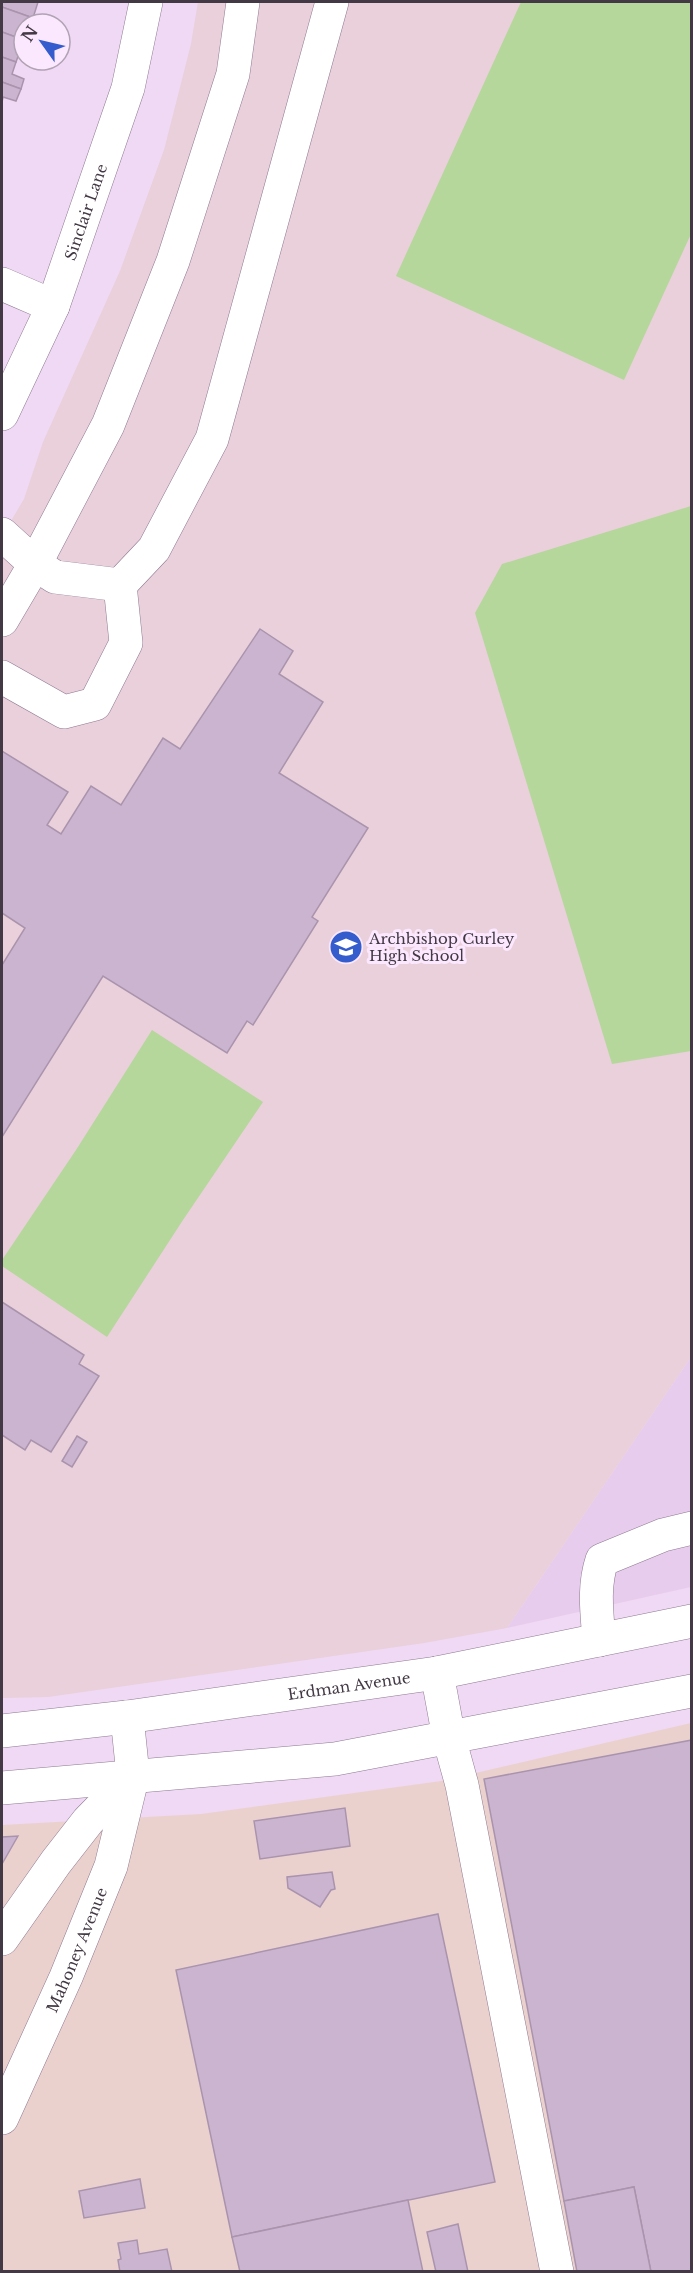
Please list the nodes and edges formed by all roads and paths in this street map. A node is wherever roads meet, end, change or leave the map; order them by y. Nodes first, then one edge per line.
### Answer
1 (146, 2) edge
2 (243, 2) edge
3 (332, 2) edge
4 (2, 284) edge
5 (53, 306) junction
6 (2, 414) edge
7 (2, 534) edge
8 (45, 571) junction
9 (120, 585) junction
10 (2, 620) edge
11 (2, 677) edge
12 (692, 1528) edge
13 (692, 1621) edge
14 (599, 1640) junction
15 (437, 1673) junction
16 (692, 1691) edge
17 (127, 1718) junction
18 (2, 1731) edge
19 (449, 1738) junction
20 (133, 1775) junction
21 (2, 1788) edge
22 (2, 1939) edge
23 (2, 2118) edge
24 (557, 2271) edge

1 - 5 main road, Sinclair Lane
2 - 8 main road
3 - 9 main road
4 - 5 main road
5 - 6 main road, Sinclair Lane
7 - 8 main road
8 - 9 main road
8 - 10 main road
9 - 11 main road
12 - 14 main road
13 - 14 main road, Erdman Avenue
14 - 15 main road, Erdman Avenue
15 - 17 main road, Erdman Avenue
15 - 19 main road
16 - 19 main road
17 - 18 main road, Erdman Avenue
17 - 20 main road, Mahoney Avenue
19 - 20 main road
19 - 24 main road
20 - 21 main road
20 - 22 main road
20 - 23 main road, Mahoney Avenue

